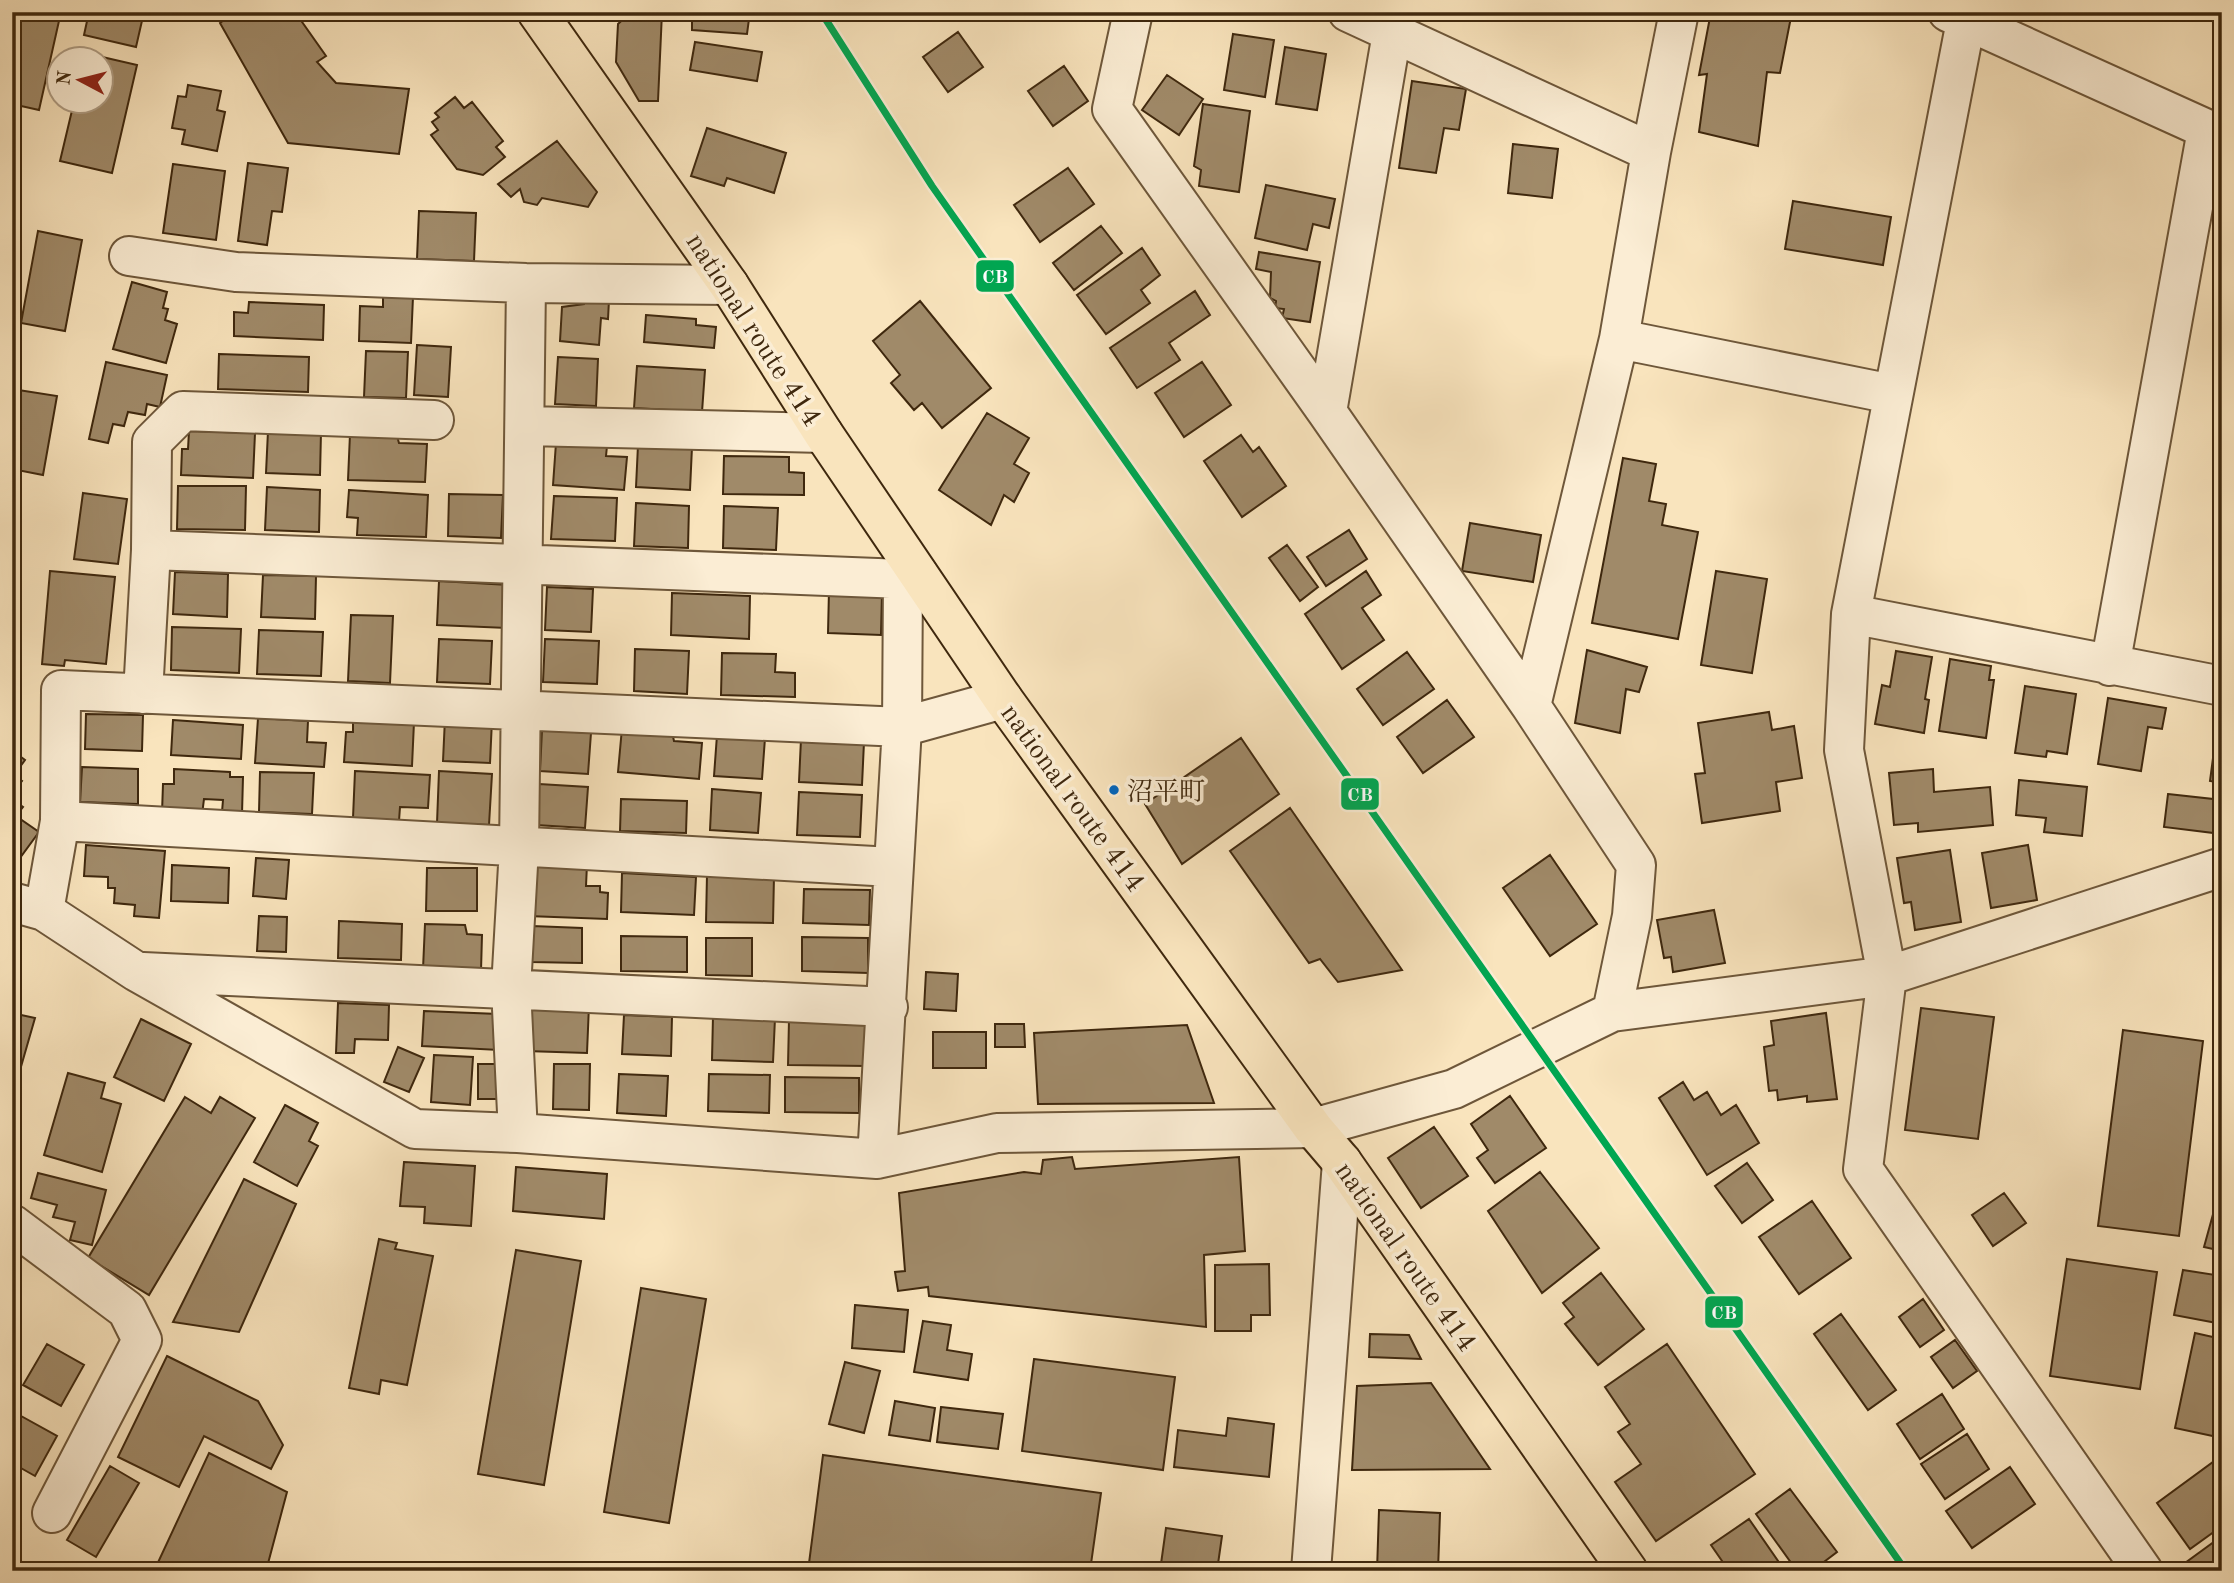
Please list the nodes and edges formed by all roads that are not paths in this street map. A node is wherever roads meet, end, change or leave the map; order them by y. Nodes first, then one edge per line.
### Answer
1 (537, 12) edge
2 (1133, 12) edge
3 (1348, 12) edge
4 (1679, 12) edge
5 (1957, 17) edge
6 (1392, 33) junction
7 (2215, 133) edge
8 (1651, 152) junction
9 (129, 256) dead end
10 (526, 283) junction
11 (729, 285) junction
12 (1619, 340) junction
13 (1892, 394) junction
14 (1327, 412) junction
15 (433, 421) dead end
16 (526, 426) junction
17 (823, 433) junction
18 (151, 550) junction
19 (521, 563) junction
20 (911, 576) junction
21 (1851, 614) junction
22 (2110, 666) junction
23 (2222, 686) edge
24 (143, 694) junction
25 (1003, 699) junction
26 (1531, 706) junction
27 (519, 712) junction
28 (902, 727) junction
29 (60, 821) junction
30 (519, 848) junction
31 (892, 867) junction
32 (2222, 867) edge
33 (28, 907) edge
34 (137, 972) junction
35 (1887, 976) junction
36 (511, 988) junction
37 (888, 1007) junction
38 (1612, 1012) junction
39 (1313, 1128) junction
40 (518, 1133) junction
41 (877, 1160) junction
42 (1342, 1161) junction
43 (12, 1224) edge
44 (52, 1513) dead end
45 (1311, 1571) edge
46 (1628, 1571) edge
47 (2143, 1571) edge

1 - 11 highway, national route 414
2 - 14 street
3 - 6 street
4 - 8 street
5 - 7 street
5 - 13 street
6 - 8 street
6 - 14 street
7 - 22 street
8 - 12 street
9 - 10 street
10 - 11 street
10 - 16 street
11 - 17 highway, national route 414
12 - 13 street
12 - 26 street
13 - 21 street
14 - 26 street
15 - 18 street
16 - 17 street
16 - 19 street
17 - 20 highway, national route 414
18 - 19 street
18 - 24 street
19 - 20 street
19 - 27 street
20 - 25 highway, national route 414
20 - 28 street
21 - 22 street
21 - 35 street
22 - 23 street
24 - 27 street
24 - 29 street
25 - 28 street
25 - 39 highway, national route 414
26 - 38 street
27 - 28 street
27 - 30 street
28 - 31 street
29 - 30 street
29 - 33 street
30 - 31 street
30 - 36 street
31 - 37 street
32 - 35 street
33 - 34 street
34 - 36 street
34 - 40 street
35 - 38 street
35 - 47 street
36 - 37 street
36 - 40 street
37 - 41 street
38 - 39 street
39 - 41 street
39 - 42 highway, national route 414
40 - 41 street
42 - 45 street
42 - 46 highway, national route 414
43 - 44 street

